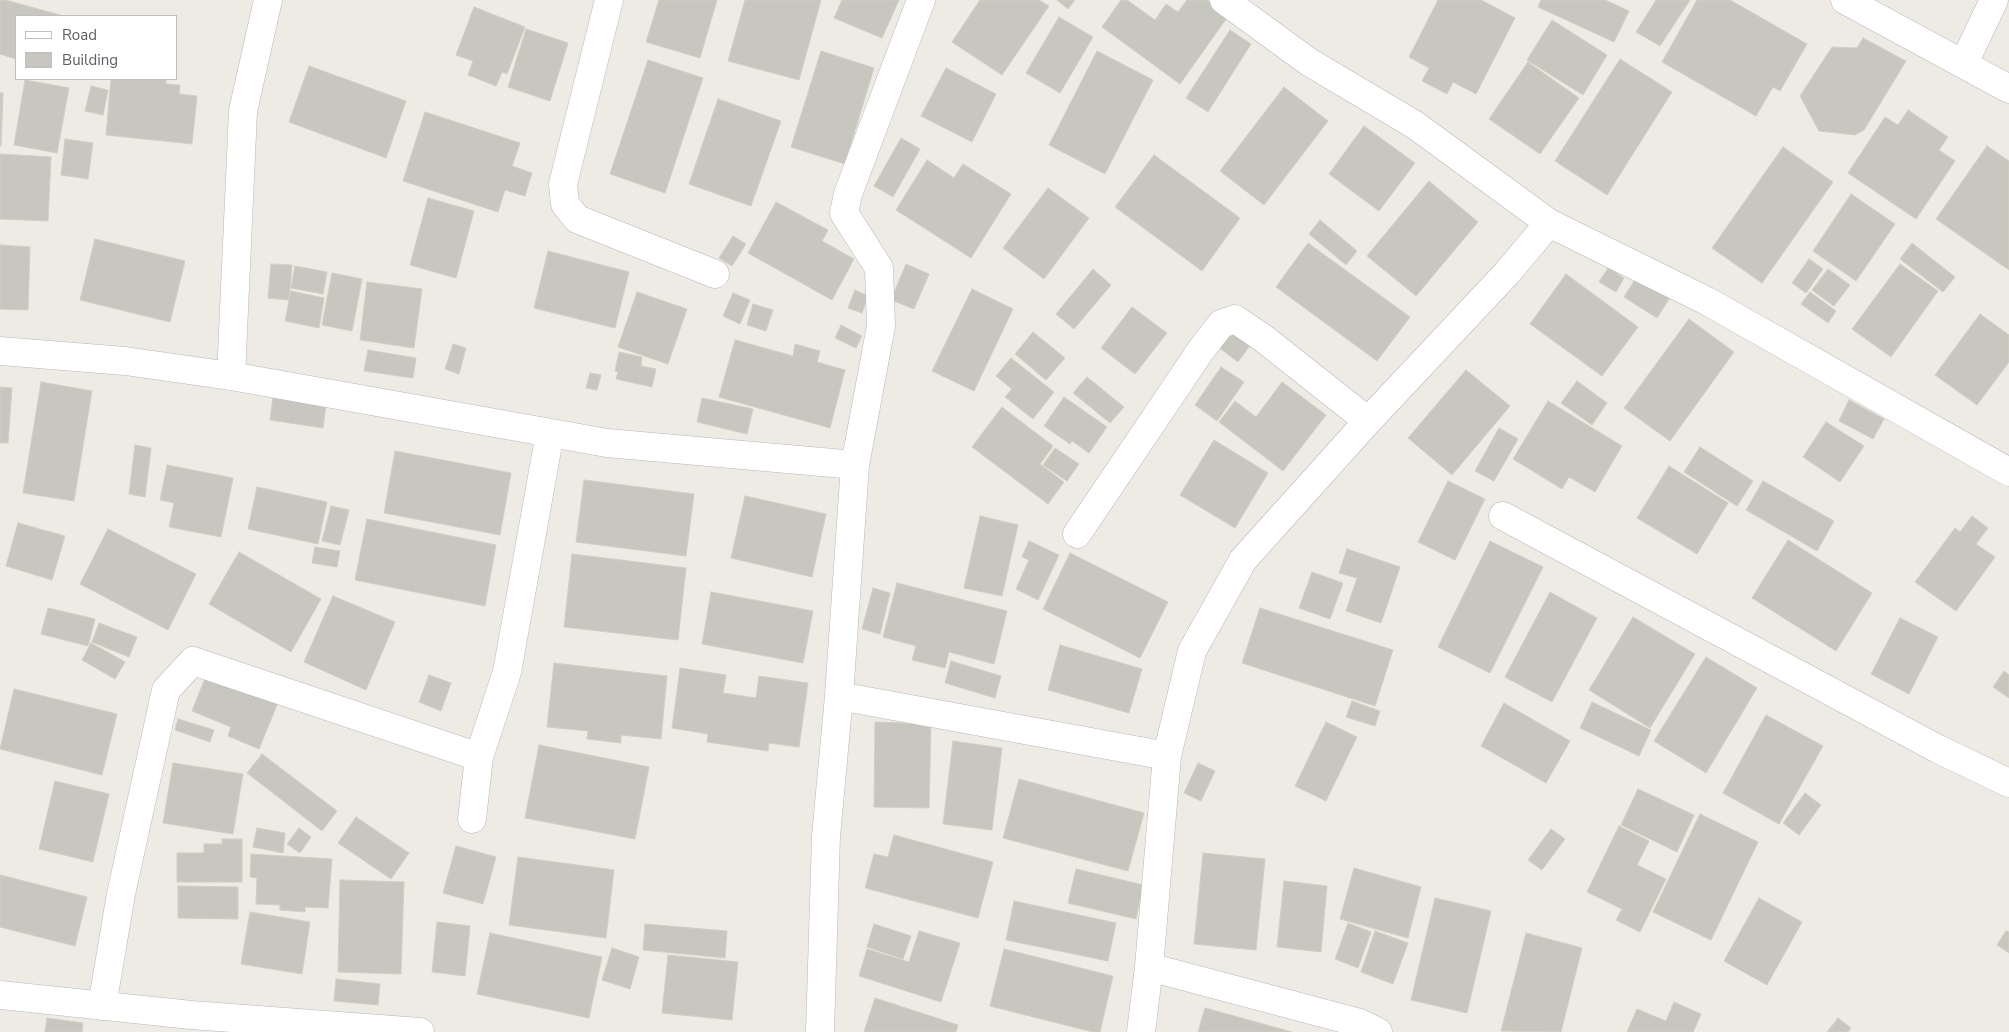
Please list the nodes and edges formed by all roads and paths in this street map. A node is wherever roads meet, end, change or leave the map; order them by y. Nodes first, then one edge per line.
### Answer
1 (268, 0) edge
2 (609, 0) edge
3 (921, 0) edge
4 (1224, 0) edge
5 (1845, 0) edge
6 (1994, 0) edge
7 (1964, 63) junction
8 (2009, 89) edge
9 (1549, 223) junction
10 (715, 274) dead end
11 (0, 351) edge
12 (231, 376) junction
13 (1368, 421) junction
14 (550, 433) junction
15 (855, 464) junction
16 (2009, 472) edge
17 (1503, 516) dead end
18 (1077, 534) dead end
19 (839, 696) junction
20 (1167, 756) junction
21 (479, 757) junction
22 (2009, 783) edge
23 (472, 819) dead end
24 (1149, 967) junction
25 (0, 995) edge
26 (102, 1006) junction
27 (294, 1028) edge
28 (420, 1032) edge
29 (820, 1032) edge
30 (1141, 1032) edge
31 (1378, 1032) edge

1 - 12 street
2 - 10 street
3 - 15 street
4 - 9 street
5 - 7 street
6 - 7 street
7 - 8 street
9 - 13 street
9 - 16 street
11 - 12 street
12 - 14 street
13 - 18 street
13 - 20 street
14 - 15 street
14 - 21 street
15 - 19 street
17 - 22 street
19 - 20 street
19 - 29 street
20 - 24 street
21 - 23 street
21 - 26 street
24 - 30 street
24 - 31 street
25 - 26 street
26 - 27 street
27 - 28 street

